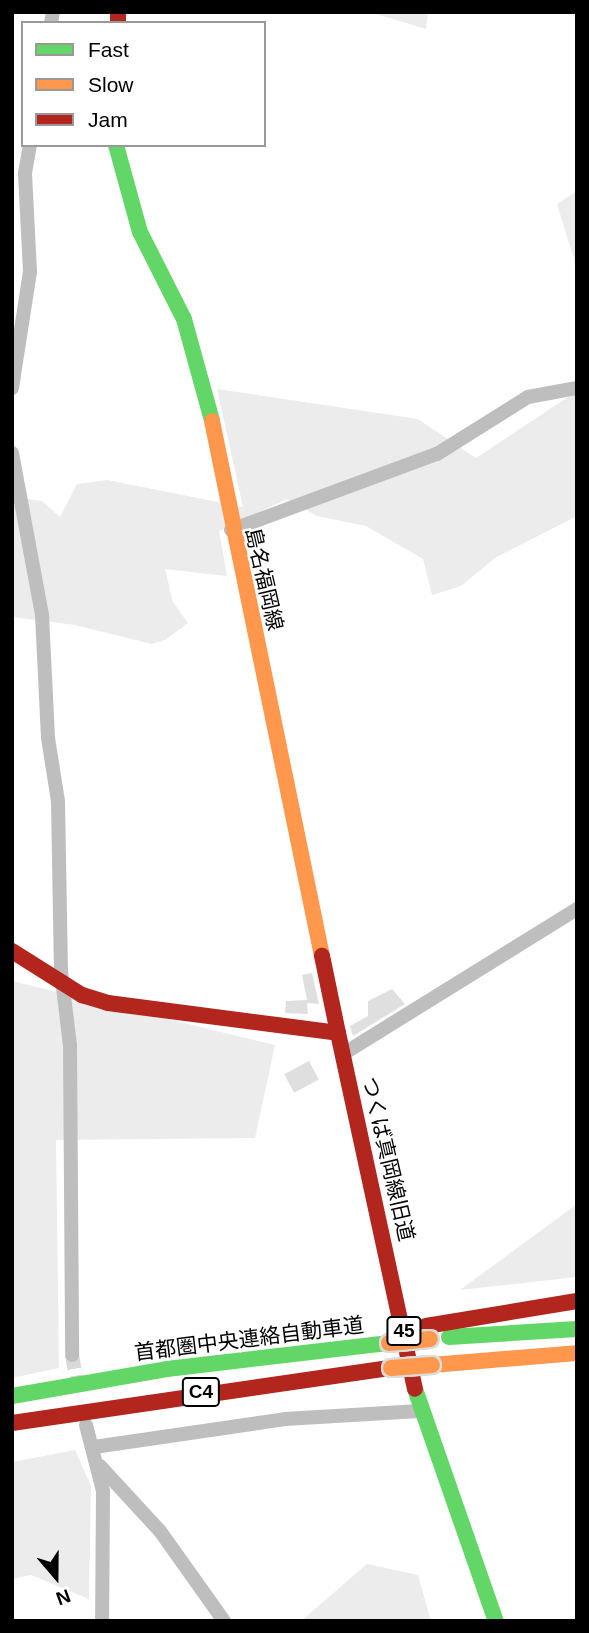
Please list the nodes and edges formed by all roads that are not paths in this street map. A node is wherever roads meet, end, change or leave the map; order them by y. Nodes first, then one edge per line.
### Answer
1 (30, 147) edge
2 (117, 147) edge
3 (25, 173) junction
4 (12, 183) edge
5 (12, 388) edge
6 (577, 388) edge
7 (12, 453) edge
8 (231, 530) junction
9 (577, 909) edge
10 (12, 951) edge
11 (64, 982) junction
12 (338, 1033) junction
13 (343, 1054) junction
14 (577, 1300) edge
15 (577, 1329) edge
16 (428, 1332) junction
17 (577, 1353) edge
18 (72, 1355) tunnel mouth
19 (577, 1367) edge
20 (432, 1369) junction
21 (12, 1396) edge
22 (420, 1411) junction
23 (12, 1423) edge
24 (86, 1425) dead end
25 (94, 1447) junction
26 (100, 1466) junction
27 (102, 1621) edge
28 (224, 1621) edge
29 (496, 1621) edge

1 - 3 street
2 - 8 main road, 島名福岡線
3 - 4 street
3 - 5 street
6 - 8 street
7 - 11 street
8 - 12 main road, 島名福岡線
9 - 13 street
10 - 11 main road
11 - 12 main road
11 - 18 street
12 - 13 main road, つくば真岡線旧道 / 45
13 - 22 main road, つくば真岡線旧道 / 45
14 - 16 main road
15 - 16 main road, 首都圏中央連絡自動車道 / C4
16 - 21 main road, 首都圏中央連絡自動車道 / C4, bridge
17 - 20 main road, C4
19 - 20 main road
20 - 23 main road, C4, bridge
22 - 25 street
22 - 29 main road, つくば真岡線旧道 / 45
24 - 25 street
25 - 26 street
26 - 27 street
26 - 28 street

